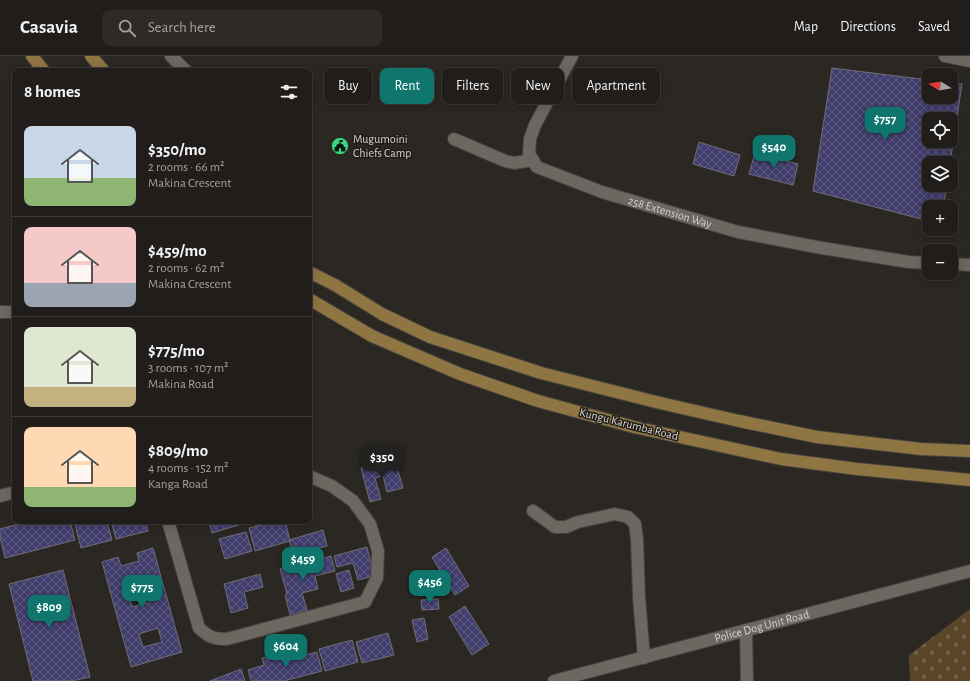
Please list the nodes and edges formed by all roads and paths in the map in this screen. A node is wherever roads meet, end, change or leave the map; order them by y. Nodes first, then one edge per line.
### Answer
1 (32, 56) edge
2 (91, 56) edge
3 (171, 56) edge
4 (572, 56) edge
5 (945, 56) edge
6 (970, 62) edge
7 (42, 68) edge
8 (101, 68) edge
9 (183, 68) edge
10 (454, 139) dead end
11 (533, 160) junction
12 (922, 263) edge
13 (958, 265) edge
14 (970, 266) edge
15 (312, 273) edge
16 (312, 301) edge
17 (0, 312) edge
18 (12, 312) edge
19 (970, 451) edge
20 (312, 477) edge
21 (970, 480) edge
22 (12, 493) edge
23 (0, 496) edge
24 (533, 512) dead end
25 (169, 524) edge
26 (970, 571) edge
27 (746, 630) junction
28 (644, 658) junction
29 (554, 681) edge
30 (747, 681) edge

1 - 7 main road
2 - 8 main road
3 - 9 street
4 - 11 street
5 - 6 street
10 - 11 street
11 - 12 street, 258 Extension Way
13 - 14 street
15 - 19 main road
16 - 21 main road, Kungu Karumba Road
17 - 18 street
20 - 25 street
22 - 23 street
24 - 28 street
26 - 27 street, Police Dog Unit Road
27 - 28 street, Police Dog Unit Road
27 - 30 street
28 - 29 street, Police Dog Unit Road

